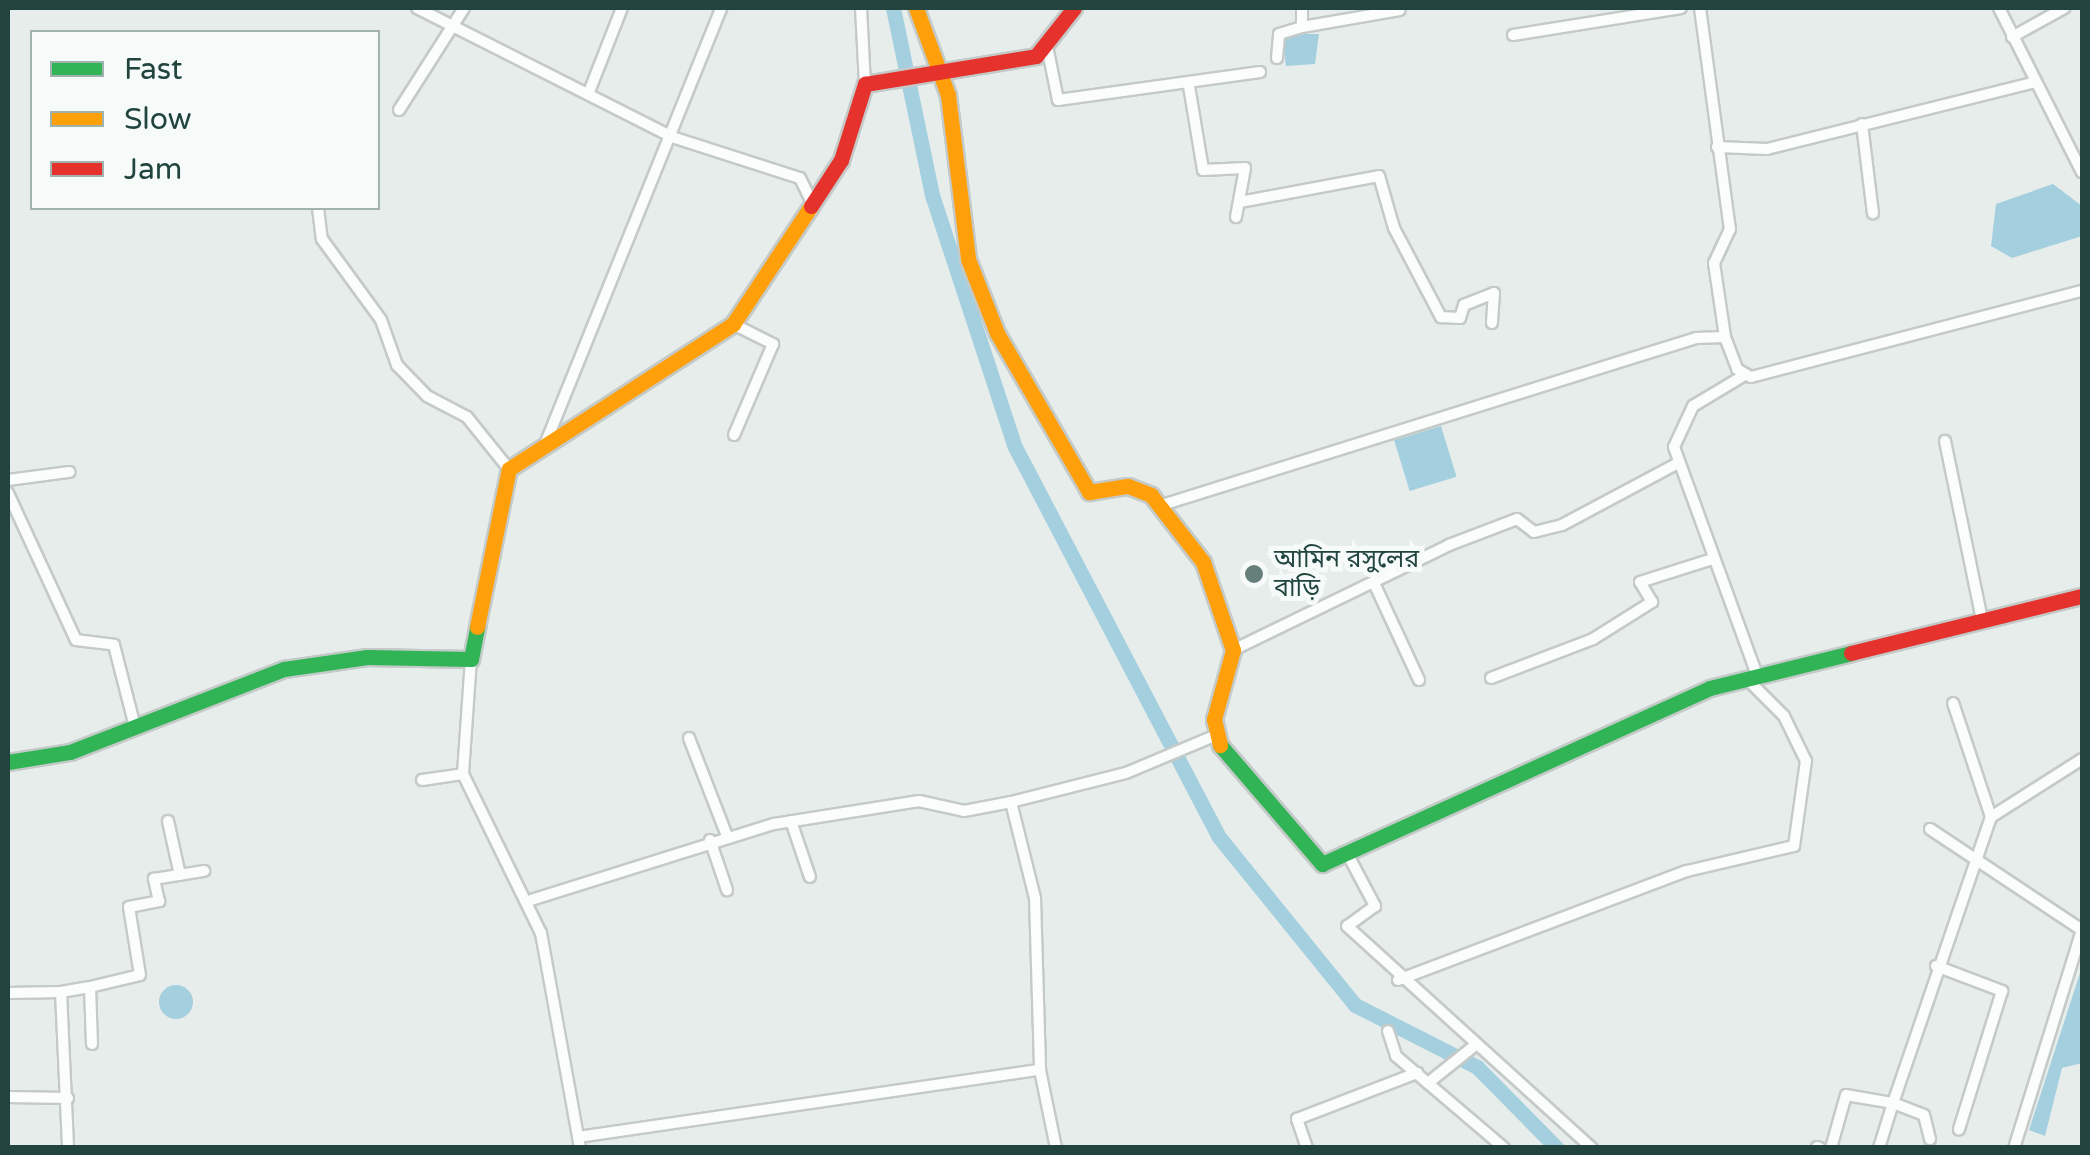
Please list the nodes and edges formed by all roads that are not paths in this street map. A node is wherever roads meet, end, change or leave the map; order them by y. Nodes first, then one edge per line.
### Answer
1 (417, 8) edge
2 (464, 8) edge
3 (622, 8) edge
4 (721, 8) edge
5 (861, 8) edge
6 (916, 8) edge
7 (1074, 8) edge
8 (1302, 8) edge
9 (1681, 8) edge
10 (1700, 8) edge
11 (1999, 8) edge
12 (2064, 8) edge
13 (1400, 10) dead end
14 (1302, 27) junction
15 (450, 28) junction
16 (1513, 35) dead end
17 (2012, 37) junction
18 (1048, 51) junction
19 (1277, 58) dead end
20 (1260, 72) dead end
21 (939, 79) junction
22 (2035, 82) junction
23 (865, 84) junction
24 (1190, 86) junction
25 (589, 92) junction
26 (399, 110) dead end
27 (1862, 124) junction
28 (672, 137) junction
29 (2082, 142) edge
30 (2068, 143) junction
31 (1718, 147) junction
32 (2082, 172) edge
33 (1240, 202) junction
34 (812, 204) junction
35 (318, 210) edge
36 (1873, 213) dead end
37 (1236, 217) dead end
38 (2082, 291) edge
39 (1492, 323) dead end
40 (733, 324) junction
41 (1725, 337) junction
42 (1744, 376) junction
43 (734, 434) dead end
44 (1944, 441) dead end
45 (545, 446) junction
46 (1678, 463) junction
47 (509, 470) junction
48 (69, 472) dead end
49 (8, 480) edge
50 (8, 493) edge
51 (1160, 506) junction
52 (1712, 559) junction
53 (1374, 583) junction
54 (2082, 596) edge
55 (1982, 618) junction
56 (1233, 650) junction
57 (471, 659) junction
58 (1752, 677) junction
59 (1491, 678) dead end
60 (1419, 680) dead end
61 (1953, 704) dead end
62 (135, 727) junction
63 (1219, 734) junction
64 (689, 738) dead end
65 (2082, 759) edge
66 (8, 762) edge
67 (463, 774) junction
68 (422, 780) dead end
69 (1011, 802) junction
70 (1990, 818) junction
71 (168, 821) dead end
72 (791, 821) junction
73 (1930, 830) dead end
74 (727, 836) junction
75 (710, 840) junction
76 (1348, 854) junction
77 (1971, 858) junction
78 (204, 871) dead end
79 (180, 875) junction
80 (810, 877) dead end
81 (727, 890) dead end
82 (530, 900) junction
83 (1936, 966) junction
84 (1398, 980) junction
85 (90, 987) junction
86 (61, 992) junction
87 (8, 994) edge
88 (1388, 1032) dead end
89 (92, 1044) dead end
90 (1473, 1046) junction
91 (1040, 1070) junction
92 (1417, 1074) junction
93 (1428, 1083) junction
94 (8, 1097) edge
95 (68, 1098) junction
96 (1892, 1104) junction
97 (1960, 1130) dead end
98 (1930, 1140) dead end
99 (579, 1142) edge
100 (68, 1148) edge
101 (1056, 1148) edge
102 (1307, 1148) edge
103 (1504, 1148) edge
104 (1592, 1148) edge
105 (1830, 1148) edge
106 (1880, 1148) edge
107 (2014, 1148) edge

1 - 15 street
2 - 15 street
3 - 25 street
4 - 28 street
5 - 23 street
6 - 21 street
7 - 18 street
8 - 14 street
9 - 16 street
10 - 31 street
11 - 17 street
12 - 17 street
13 - 14 street
14 - 19 street
15 - 25 street
15 - 26 street
17 - 22 street
18 - 21 street
18 - 24 street
20 - 24 street
21 - 23 street
21 - 51 street
22 - 27 street
22 - 30 street
23 - 34 street
24 - 33 street
25 - 28 street
27 - 31 street
27 - 36 street
28 - 34 street
28 - 45 street
29 - 30 street
30 - 32 street
31 - 41 street
33 - 37 street
33 - 39 street
34 - 40 street
35 - 47 street
38 - 42 street
40 - 43 street
40 - 45 street
41 - 42 street
41 - 51 street
42 - 46 street
44 - 55 street
45 - 47 street
46 - 52 street
46 - 53 street
47 - 57 street
48 - 49 street
50 - 62 street
51 - 56 street
52 - 58 street
52 - 59 street
53 - 56 street
53 - 60 street
54 - 55 street
55 - 58 street
56 - 63 street
57 - 62 street
57 - 67 street
58 - 76 street
58 - 84 street
61 - 70 street
62 - 66 street
63 - 69 street
63 - 76 street
64 - 74 street
65 - 70 street
67 - 68 street
67 - 82 street
69 - 72 street
69 - 91 street
70 - 77 street
71 - 79 street
72 - 74 street
72 - 80 street
73 - 77 street
74 - 75 street
75 - 81 street
75 - 82 street
76 - 84 street
77 - 83 street
77 - 107 street
78 - 79 street
79 - 85 street
82 - 99 street
83 - 96 street
83 - 97 street
84 - 90 street
85 - 86 street
85 - 89 street
86 - 87 street
86 - 95 street
88 - 92 street
90 - 93 street
90 - 104 street
91 - 99 street
91 - 101 street
92 - 93 street
92 - 102 street
93 - 103 street
94 - 95 street
95 - 100 street
96 - 98 street
96 - 105 street
96 - 106 street

